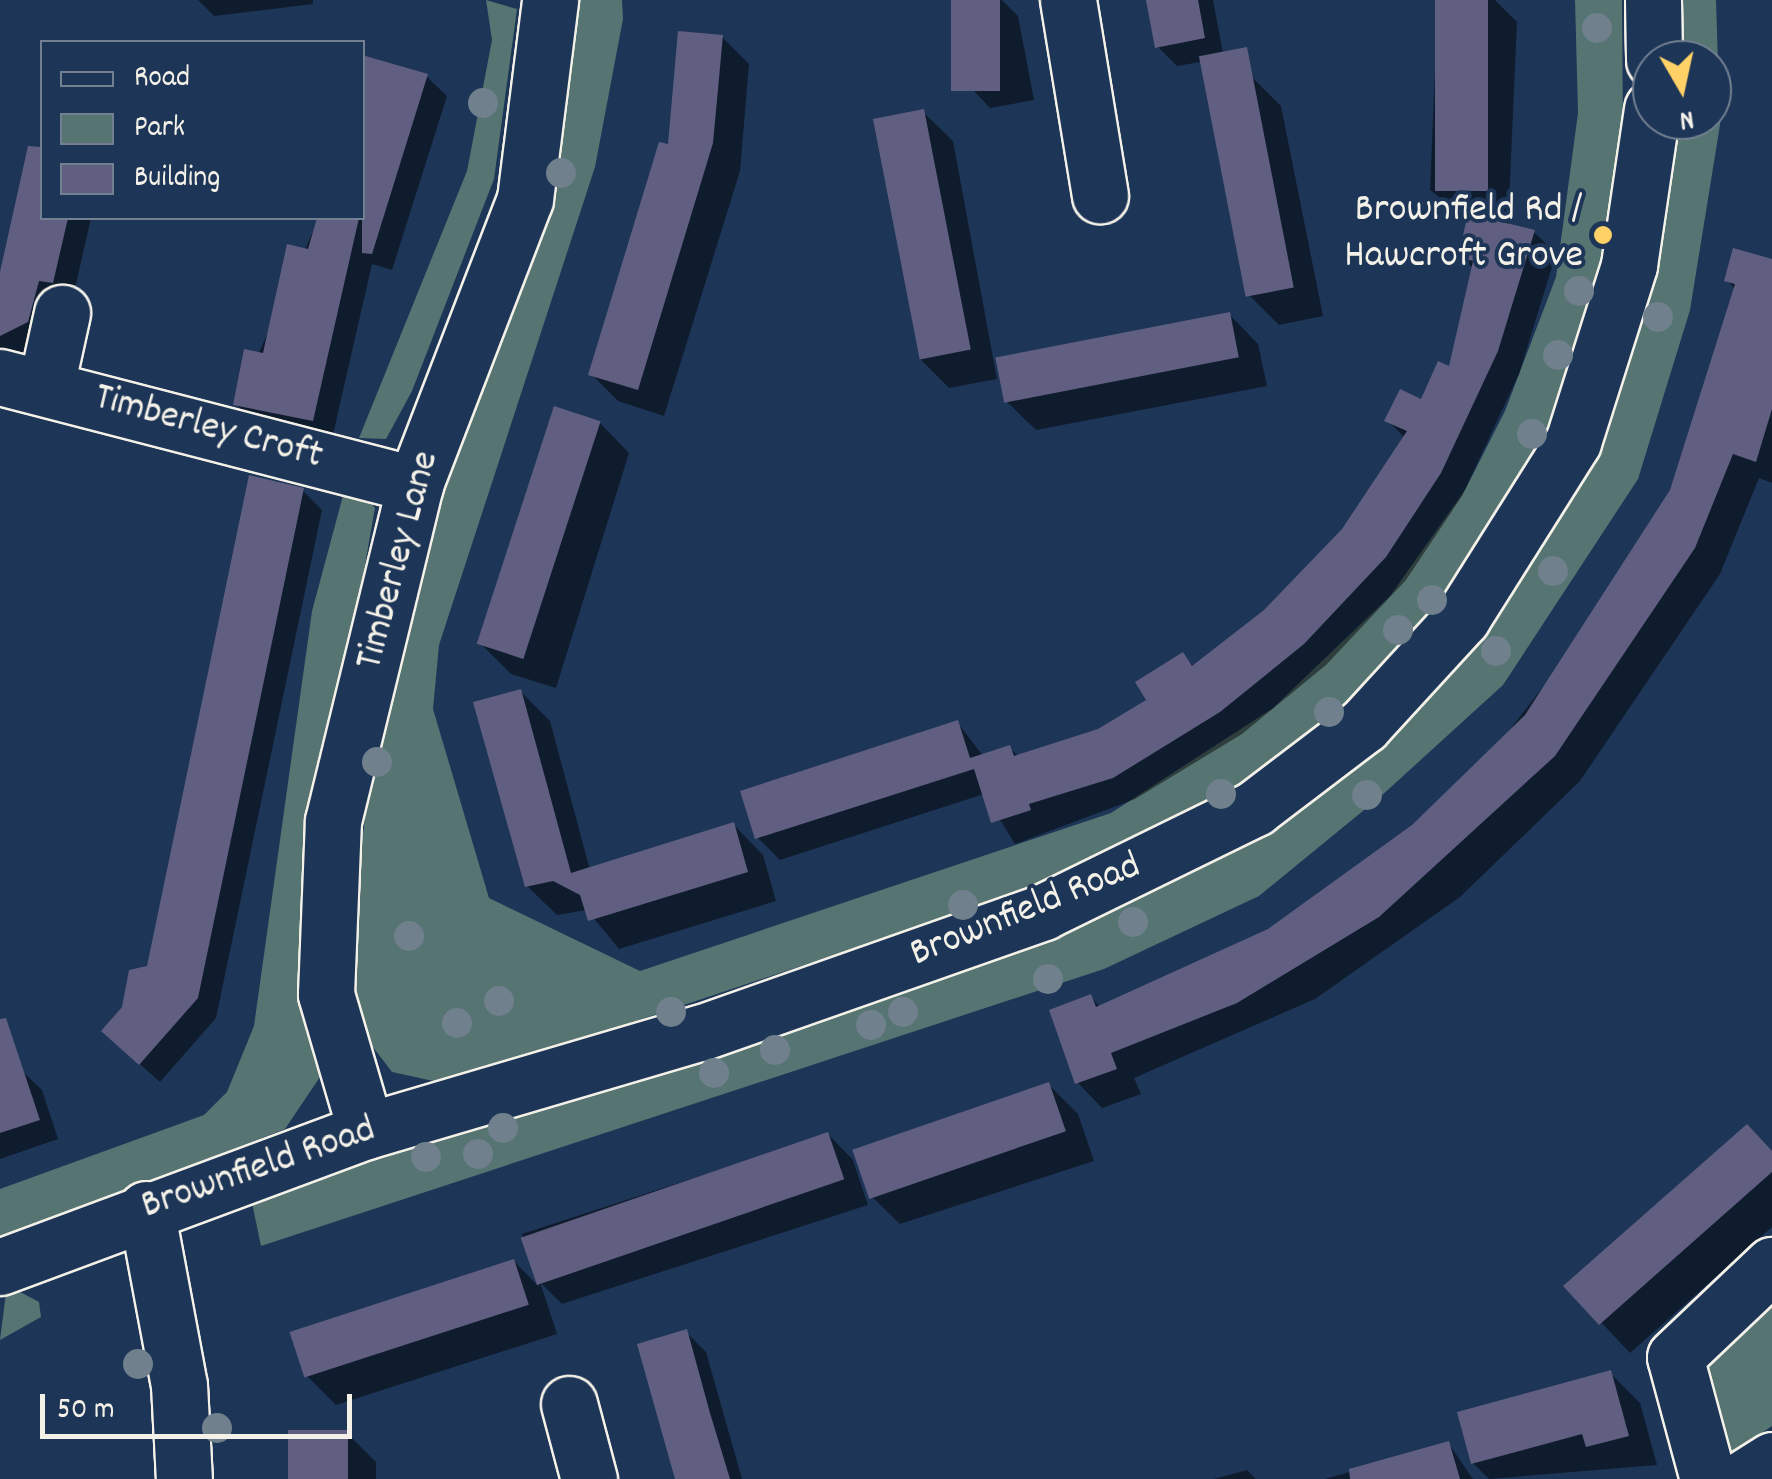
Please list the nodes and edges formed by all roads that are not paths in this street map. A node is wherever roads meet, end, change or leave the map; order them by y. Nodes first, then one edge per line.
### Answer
1 (550, 0) edge
2 (1068, 0) edge
3 (1652, 0) edge
4 (1653, 40) edge
5 (1648, 140) edge
6 (1100, 196) dead end
7 (62, 313) dead end
8 (23, 381) edge
9 (415, 484) junction
10 (366, 1130) junction
11 (146, 1209) junction
12 (1772, 1264) edge
13 (0, 1267) edge
14 (569, 1404) dead end
15 (1772, 1460) edge
16 (184, 1479) edge
17 (589, 1479) edge
18 (1708, 1479) edge
19 (1742, 1479) edge

1 - 9 street, Timberley Lane
2 - 6 street
3 - 4 street
5 - 10 street, Brownfield Road
7 - 8 street
8 - 9 street, Timberley Croft
9 - 10 street, Timberley Lane
10 - 11 street, Brownfield Road
11 - 13 street, Brownfield Road
11 - 16 street
12 - 18 street
14 - 17 street
15 - 19 street

